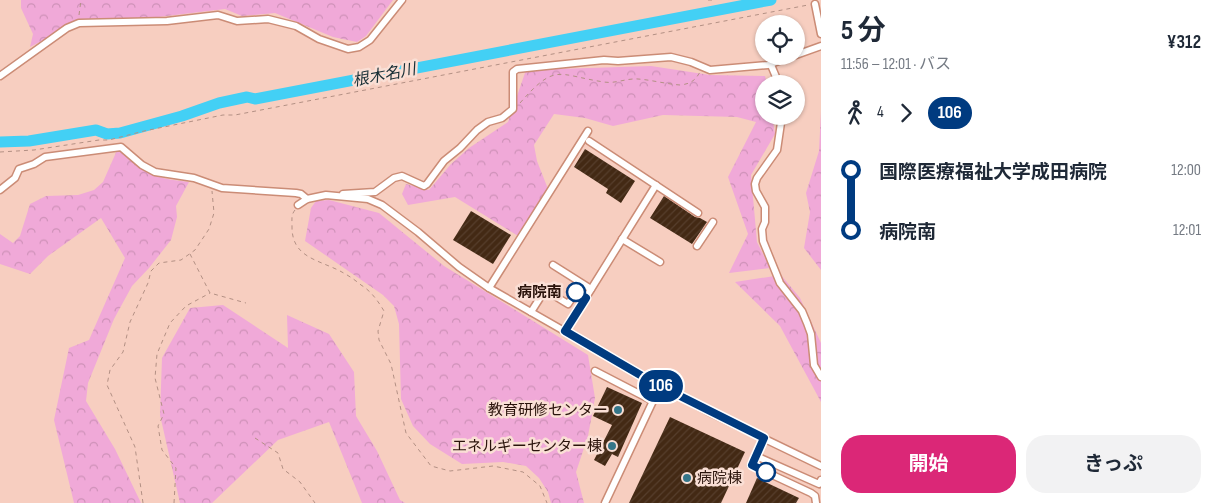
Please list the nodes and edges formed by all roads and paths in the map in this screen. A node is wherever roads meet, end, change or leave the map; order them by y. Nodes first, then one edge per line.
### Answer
1 (81, 0) edge
2 (402, 0) edge
3 (708, 0) edge
4 (714, 0) edge
5 (815, 4) joint
6 (79, 24) junction
7 (821, 34) edge
8 (821, 46) edge
9 (805, 52) edge
10 (770, 65) joint
11 (702, 67) junction
12 (775, 75) edge
13 (0, 76) edge
14 (513, 109) junction
15 (781, 125) edge
16 (588, 131) dead end
17 (589, 141) dead end
18 (0, 152) edge
19 (42, 153) junction
20 (212, 185) junction
21 (656, 185) junction
22 (0, 190) edge
23 (326, 195) junction
24 (307, 199) junction
25 (298, 205) joint
26 (698, 213) dead end
27 (713, 222) dead end
28 (622, 239) junction
29 (697, 246) dead end
30 (190, 253) junction
31 (660, 262) dead end
32 (553, 265) dead end
33 (489, 288) junction
34 (592, 289) junction
35 (210, 293) junction
36 (586, 298) junction
37 (246, 303) dead end
38 (531, 312) junction
39 (565, 331) junction
40 (595, 371) dead end
41 (821, 377) edge
42 (255, 438) dead end
43 (764, 438) junction
44 (756, 456) junction
45 (821, 466) edge
46 (820, 484) edge
47 (143, 503) edge
48 (174, 503) edge
49 (314, 503) edge
50 (547, 503) edge
51 (605, 503) edge
52 (816, 503) edge

1 - 6 path
2 - 6 street
3 - 4 path
5 - 7 street
5 - 19 path
6 - 13 street
8 - 9 street
10 - 11 street
10 - 12 street
11 - 14 path
11 - 14 street
14 - 23 street
15 - 41 street
16 - 33 street
17 - 21 street
18 - 19 path
19 - 20 street
19 - 22 street
20 - 24 street
20 - 30 path
21 - 26 street
21 - 28 street
23 - 24 street
23 - 33 street
24 - 25 street
25 - 50 path
27 - 29 street
28 - 31 street
28 - 34 street
30 - 35 path
30 - 47 path
32 - 34 street
33 - 38 street
34 - 36 street
35 - 37 path
35 - 48 path
36 - 38 street
36 - 39 street
38 - 39 street
39 - 43 street
40 - 51 street
42 - 49 path
43 - 44 street
43 - 45 street
44 - 46 street
44 - 52 street

